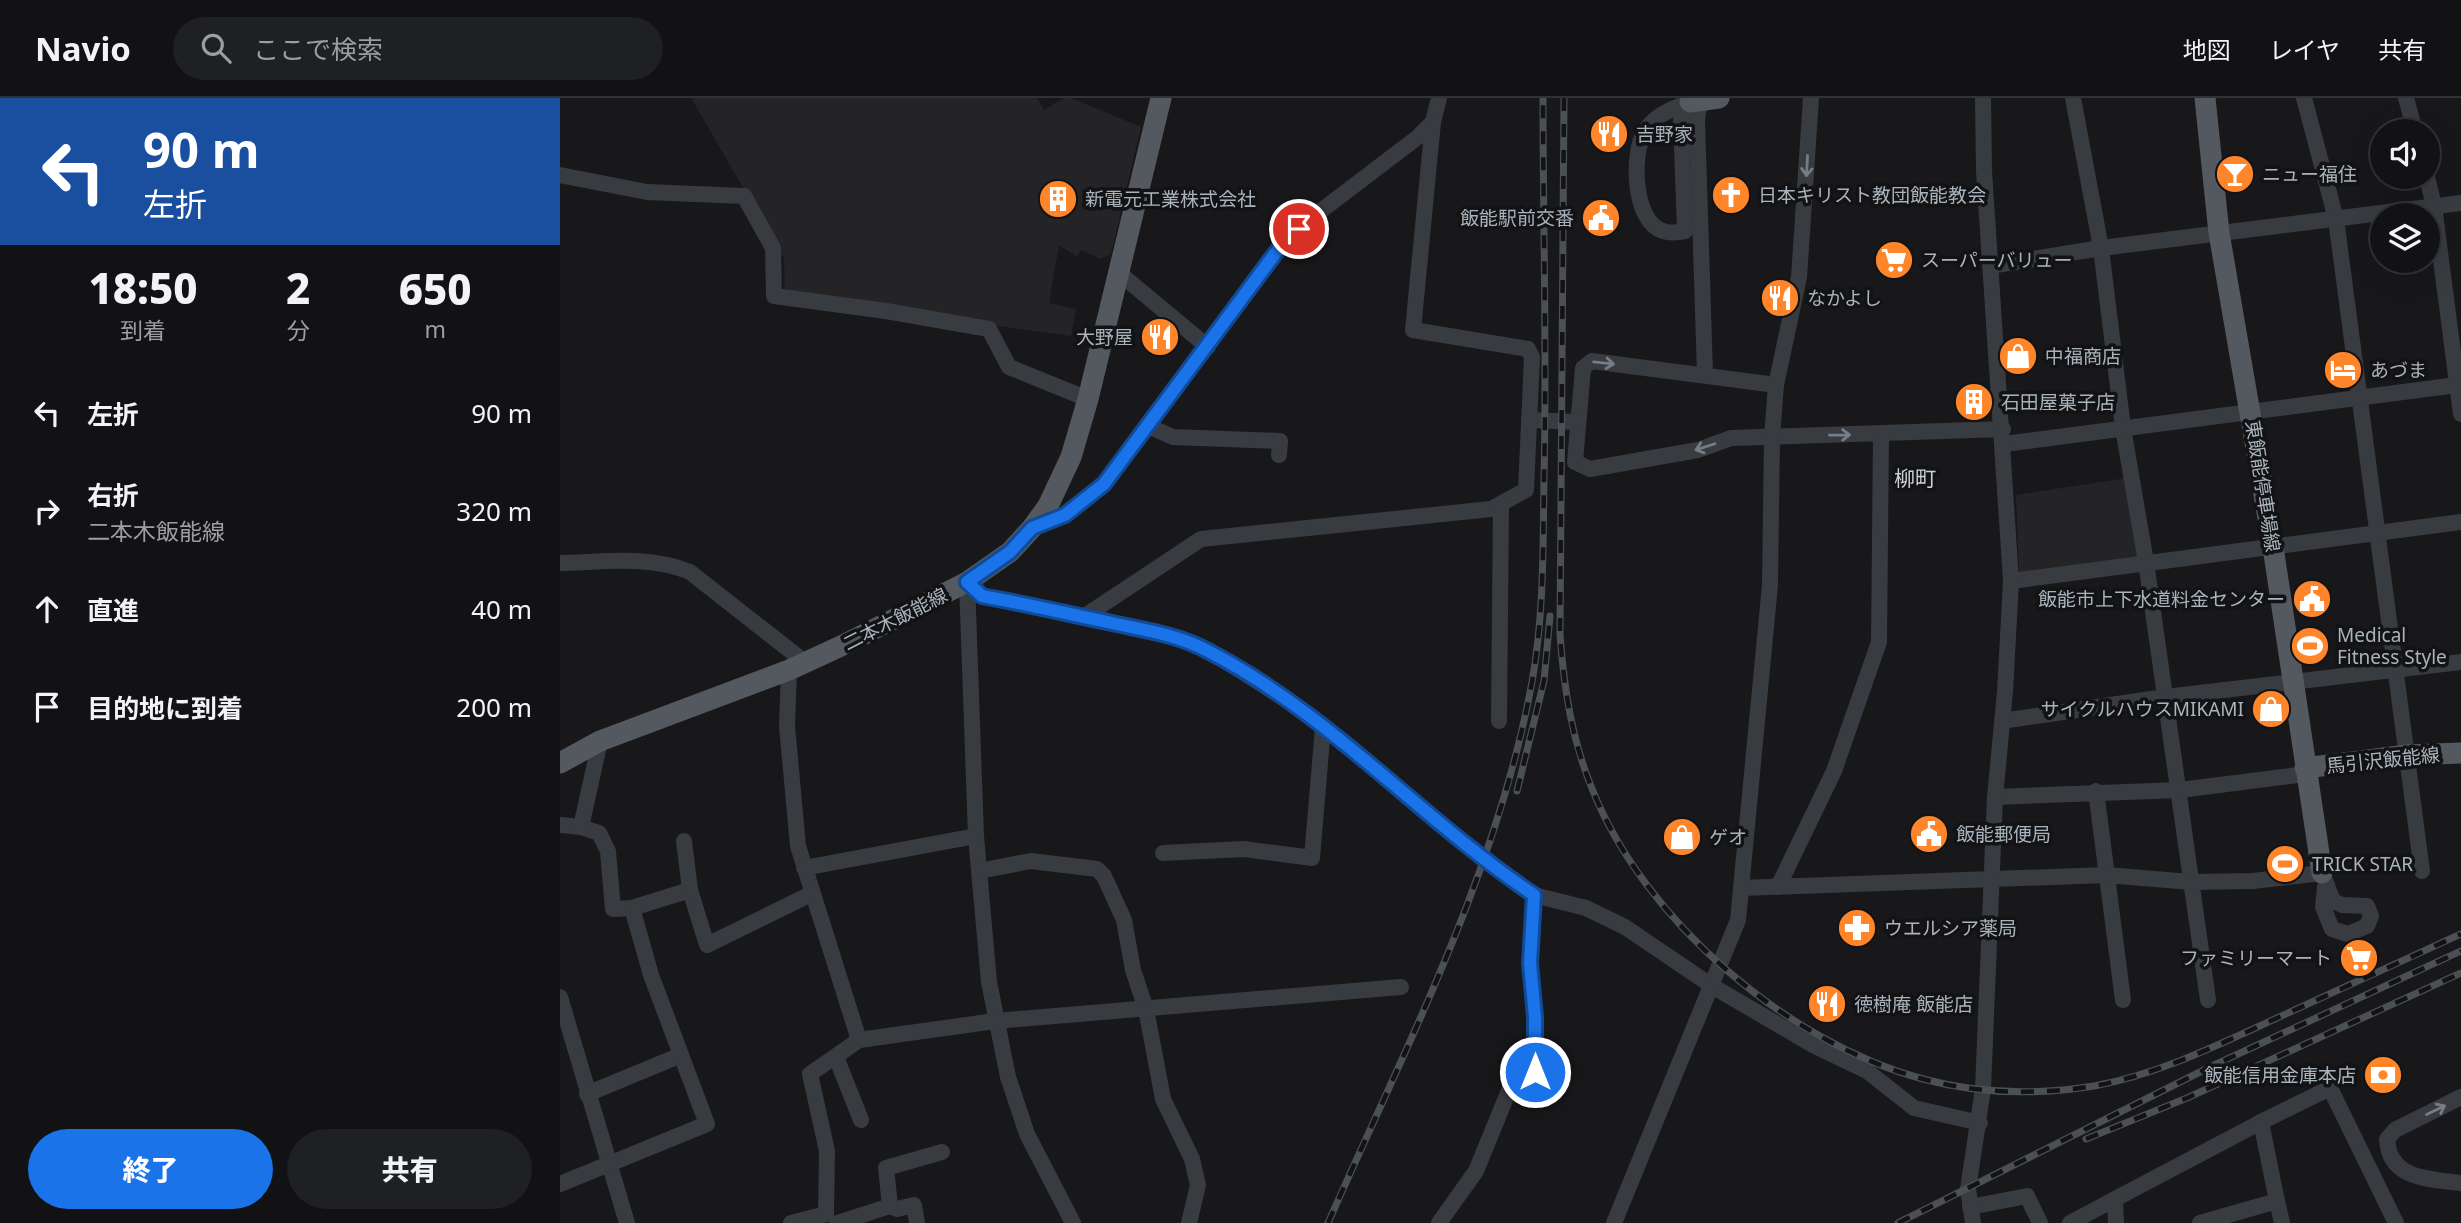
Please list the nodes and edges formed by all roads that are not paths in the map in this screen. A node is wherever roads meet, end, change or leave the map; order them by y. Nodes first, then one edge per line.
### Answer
1 (1161, 98) edge
2 (1439, 98) edge
3 (1811, 98) edge
4 (1983, 98) edge
5 (2073, 98) edge
6 (2204, 98) edge
7 (2304, 98) edge
8 (2406, 98) edge
9 (1700, 99) edge
10 (2412, 119) edge
11 (1433, 122) junction
12 (560, 175) edge
13 (2461, 203) edge
14 (2440, 205) edge
15 (2370, 214) edge
16 (2336, 219) junction
17 (2219, 233) junction
18 (2101, 248) junction
19 (2440, 253) edge
20 (1990, 266) junction
21 (1119, 274) junction
22 (1208, 347) junction
23 (1705, 374) junction
24 (1776, 385) junction
25 (2457, 385) junction
26 (2358, 398) junction
27 (1088, 399) junction
28 (2252, 411) junction
29 (2461, 414) edge
30 (1529, 420) junction
31 (1577, 422) junction
32 (1150, 427) junction
33 (2123, 428) junction
34 (1881, 435) junction
35 (1772, 436) junction
36 (2004, 436) junction
37 (1279, 455) dead end
38 (1501, 505) junction
39 (2461, 522) edge
40 (1032, 528) junction
41 (2376, 533) junction
42 (2273, 547) junction
43 (2146, 562) junction
44 (560, 563) edge
45 (2011, 581) junction
46 (967, 582) junction
47 (1085, 616) junction
48 (2461, 662) edge
49 (797, 667) junction
50 (2395, 670) junction
51 (2292, 682) junction
52 (2165, 697) junction
53 (1499, 721) dead end
54 (2002, 721) junction
55 (1323, 727) junction
56 (600, 741) junction
57 (2461, 753) edge
58 (2407, 755) junction
59 (564, 759) edge
60 (2306, 771) junction
61 (2180, 790) junction
62 (2096, 791) junction
63 (1994, 797) junction
64 (560, 825) edge
65 (581, 827) junction
66 (976, 836) junction
67 (684, 841) dead end
68 (1163, 853) dead end
69 (804, 868) junction
70 (979, 871) junction
71 (2422, 871) dead end
72 (2106, 875) junction
73 (1991, 879) junction
74 (2323, 880) joint
75 (2191, 882) junction
76 (1778, 887) junction
77 (1741, 888) junction
78 (690, 890) junction
79 (811, 894) junction
80 (1534, 895) junction
81 (632, 908) junction
82 (1712, 986) junction
83 (1401, 987) dead end
84 (560, 998) edge
85 (2123, 1000) dead end
86 (2208, 1000) dead end
87 (1146, 1009) junction
88 (995, 1021) junction
89 (859, 1040) junction
90 (681, 1055) junction
91 (835, 1057) junction
92 (587, 1094) junction
93 (2461, 1097) edge
94 (861, 1121) dead end
95 (2261, 1122) junction
96 (1980, 1123) junction
97 (942, 1152) dead end
98 (609, 1166) junction
99 (2397, 1167) junction
100 (2376, 1180) junction
101 (2461, 1183) edge
102 (560, 1184) edge
103 (2115, 1199) junction
104 (2277, 1201) junction
105 (890, 1206) junction
106 (1971, 1215) edge
107 (832, 1220) edge
108 (627, 1223) edge
109 (791, 1223) edge
110 (917, 1223) edge
111 (1073, 1223) edge
112 (1189, 1223) edge
113 (1439, 1223) edge
114 (1614, 1223) edge
115 (2040, 1223) edge
116 (2070, 1223) edge
117 (2116, 1223) edge
118 (2200, 1223) edge
119 (2282, 1223) edge
120 (2396, 1223) edge

1 - 21 main road, 二本木飯能線
2 - 11 street
3 -> 24 street
4 - 20 street
5 - 18 street
6 - 17 main road, 東飯能停車場線
7 - 16 street
8 - 10 street
9 - 9 street
9 - 23 street
11 - 22 street
11 - 30 street
12 - 27 street
13 - 14 street
15 - 16 street
16 - 17 street
16 - 26 street
17 - 18 street
17 - 28 main road, 東飯能停車場線
18 - 20 street
18 - 33 street
19 - 25 street
20 - 36 street
21 - 22 street
21 - 27 main road, 二本木飯能線
22 - 32 street
23 - 24 street
31 -> 23 street
24 - 35 street
25 - 26 street
25 - 29 street
26 - 28 street
26 - 41 street
27 - 40 main road, 二本木飯能線
28 - 33 street
28 - 42 main road, 東飯能停車場線
30 - 31 street
30 - 38 street
35 -> 31 street
32 - 37 street
32 - 40 street
33 - 36 street
33 - 43 street
35 -> 34 street
34 - 36 street
34 - 76 street
35 - 77 street
36 - 45 street
38 - 47 street
38 - 53 street
39 - 41 street
40 - 46 main road, 二本木飯能線
41 - 42 street
41 - 50 street
42 - 43 street
42 - 51 main road, 東飯能停車場線
43 - 45 street
43 - 52 street
44 - 49 street
45 - 54 street
46 - 47 street
46 - 49 main road, 二本木飯能線
46 - 66 street
47 - 55 street
48 - 50 street
49 - 56 main road, 二本木飯能線
49 - 69 street
50 - 51 street
50 - 58 street
51 - 52 street
51 - 60 main road, 東飯能停車場線
52 - 54 street
52 - 61 street
54 - 63 street
55 - 68 street
55 - 80 street
56 - 59 main road, 二本木飯能線
56 - 65 street
57 - 58 main road, 馬引沢飯能線
58 - 60 main road, 馬引沢飯能線
58 - 71 street
60 - 61 street
60 - 74 main road, 東飯能停車場線
61 - 62 street
61 - 75 street
62 - 63 street
62 - 72 street
63 - 73 street
64 - 65 street
65 - 81 street
66 - 69 street
66 - 70 street
67 - 78 street
69 - 79 street
70 - 87 street
70 - 88 street
72 - 73 street
72 - 75 street
72 - 85 street
73 - 76 street
73 - 96 street
74 - 75 street
75 - 86 street
76 - 77 street
77 - 82 street
78 - 79 street
78 - 81 street
79 - 89 street
80 - 82 street
80 - 113 street
81 - 90 street
82 - 96 street
82 - 114 street
83 - 87 street
84 - 92 street
87 - 88 street
87 - 112 street
88 - 89 street
88 - 111 street
89 - 91 street
90 - 92 street
90 - 98 street
91 - 94 street
91 - 107 street
92 - 98 street
99 -> 93 street
95 - 100 street
95 - 103 street
95 - 104 street
96 - 106 street
97 - 105 street
98 - 102 street
98 - 108 street
99 - 100 street
99 - 101 street
100 - 120 street
103 - 116 street
103 - 117 street
104 - 118 street
104 - 119 street
105 - 107 street
105 - 110 street
106 - 115 street
107 - 109 street

